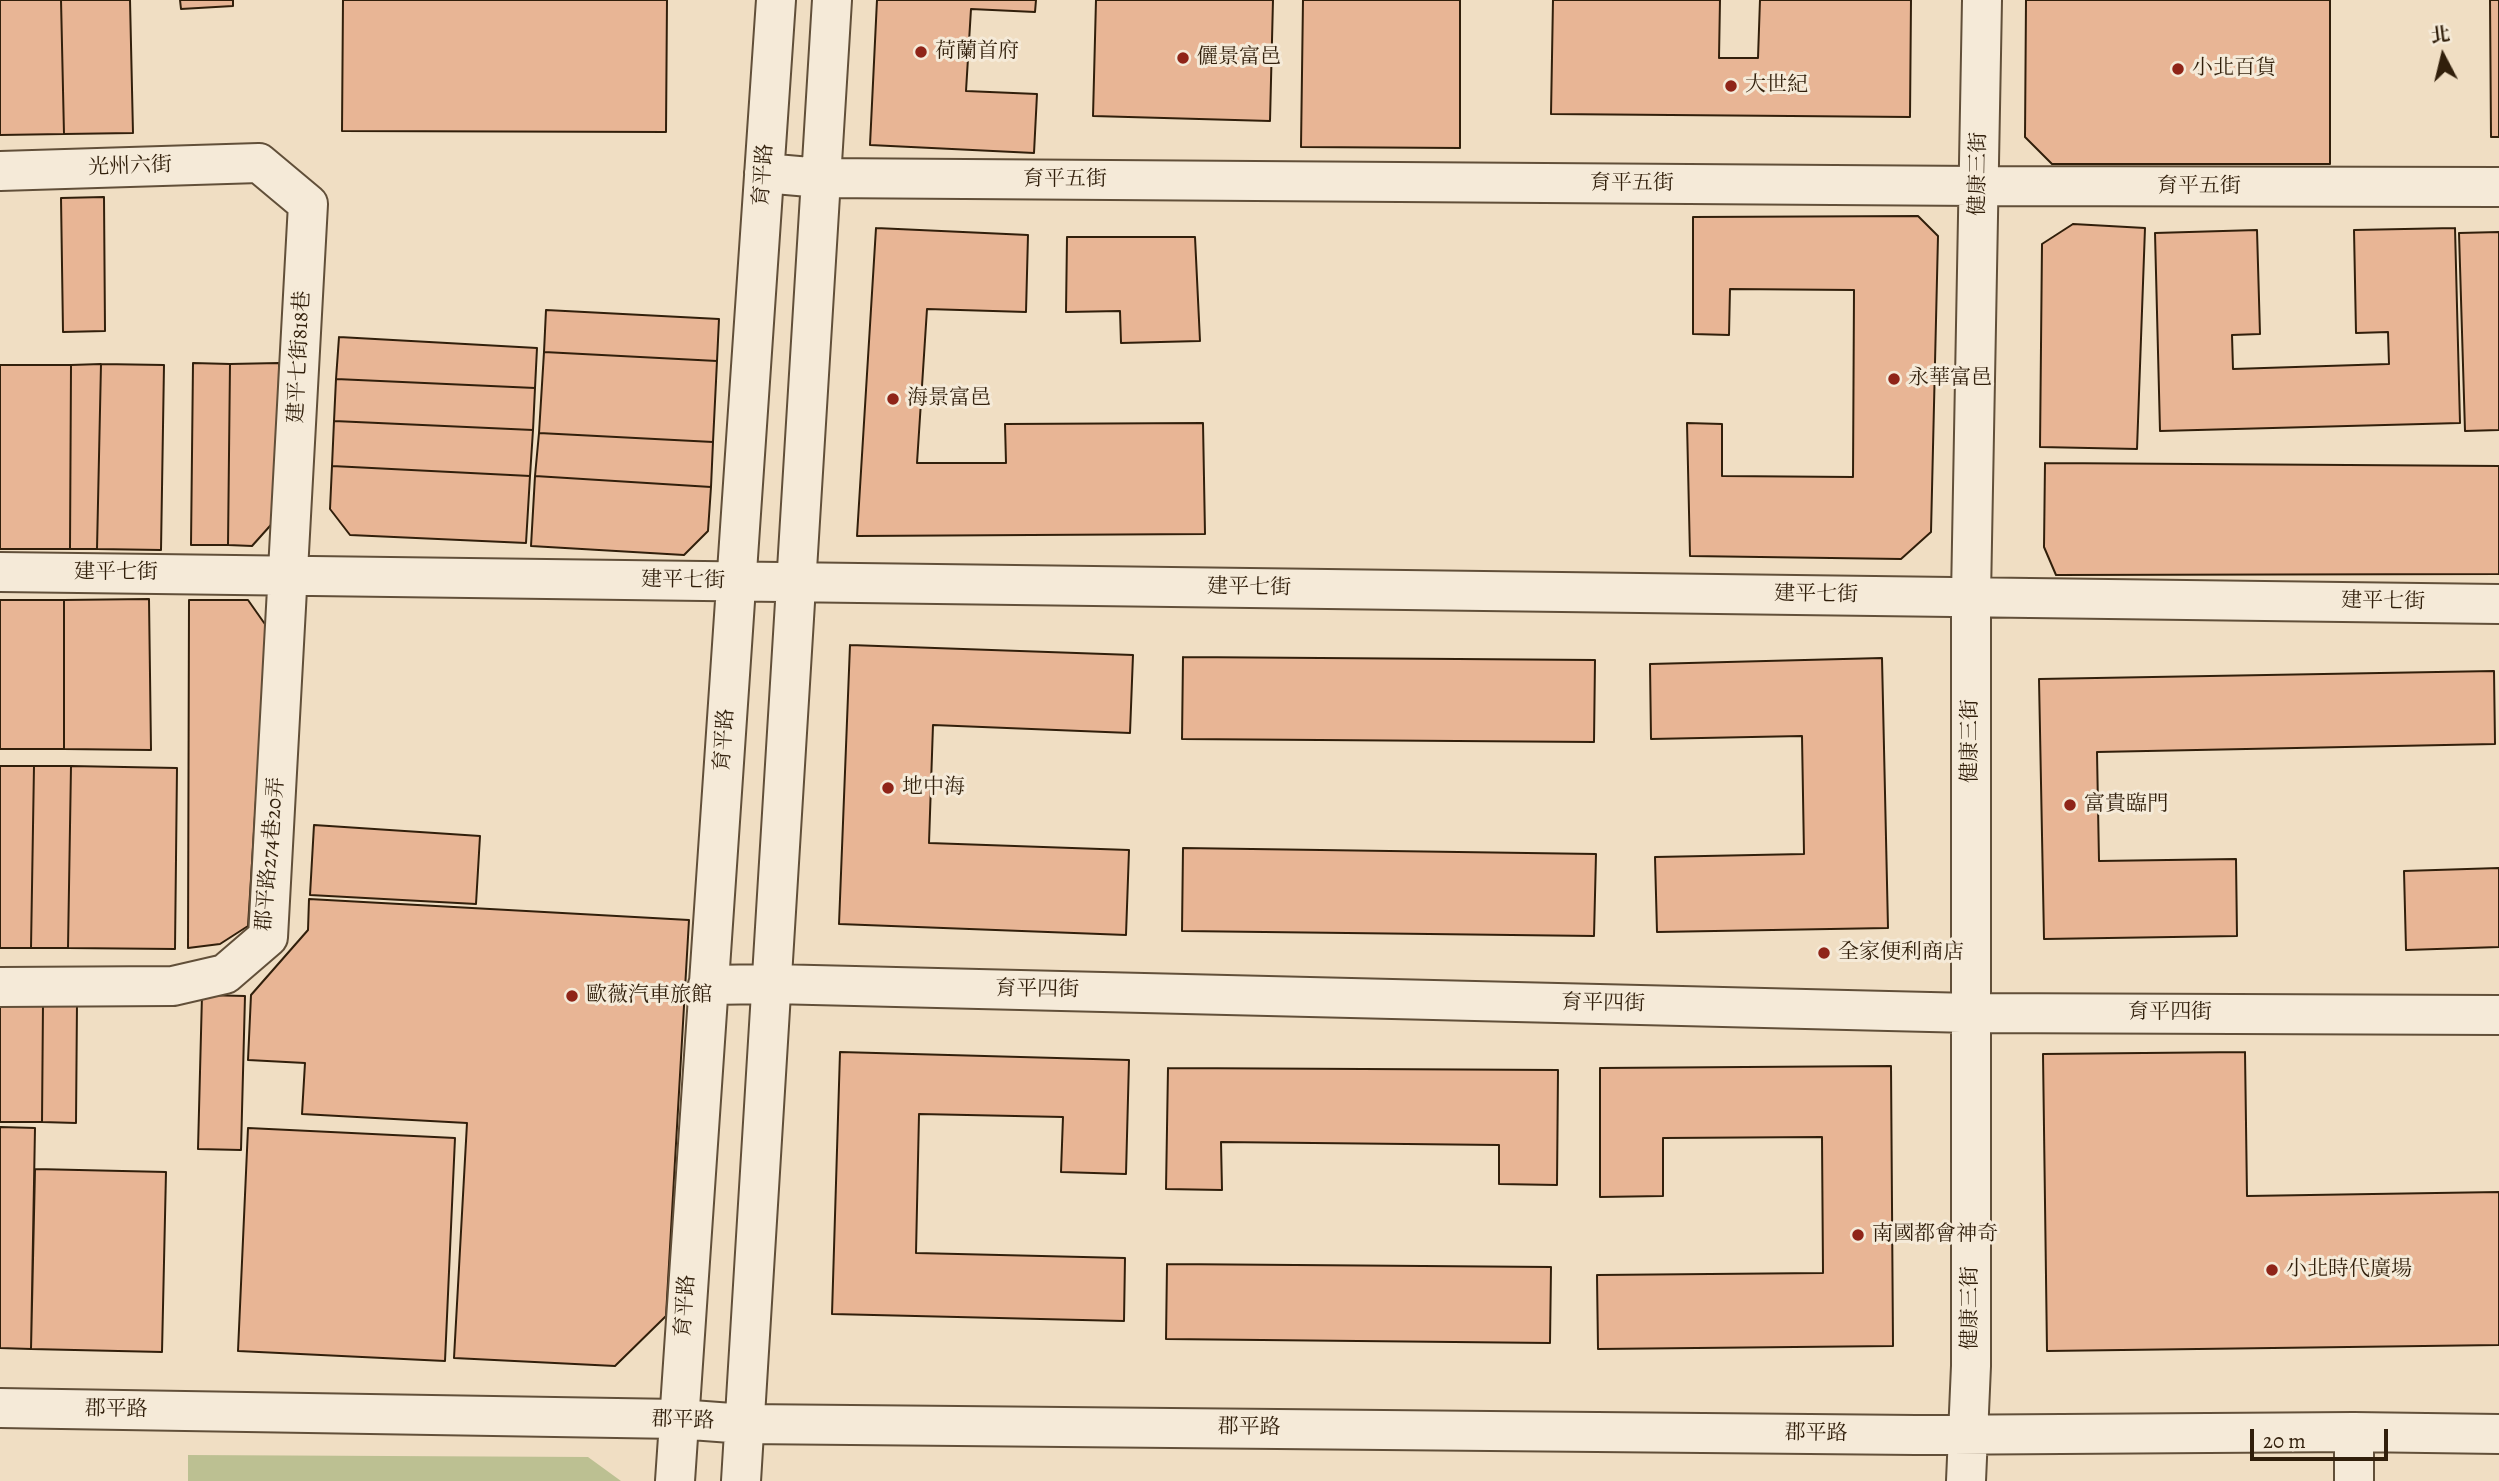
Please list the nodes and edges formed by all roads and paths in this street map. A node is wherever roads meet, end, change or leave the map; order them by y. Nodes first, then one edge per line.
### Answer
1 (776, 0) edge
2 (832, 0) edge
3 (1982, 0) edge
4 (259, 163) joint
5 (0, 171) edge
6 (764, 173) junction
7 (821, 178) junction
8 (1978, 186) junction
9 (2499, 187) edge
10 (0, 572) edge
11 (289, 574) junction
12 (736, 582) junction
13 (796, 582) junction
14 (1971, 596) junction
15 (2499, 604) edge
16 (772, 984) junction
17 (708, 985) junction
18 (0, 987) edge
19 (1971, 1013) junction
20 (2499, 1015) edge
21 (0, 1408) edge
22 (678, 1419) junction
23 (745, 1424) junction
24 (2354, 1432) junction
25 (2499, 1434) edge
26 (1966, 1435) junction
27 (675, 1481) edge
28 (741, 1481) edge
29 (1966, 1481) edge
30 (2354, 1481) edge

1 - 6 street, 育平路
2 - 7 street
3 - 8 street, 健康三街
4 - 5 street, 光州六街
4 - 11 street, 建平七街818巷
6 - 7 street, 育平五街
6 - 12 street, 育平路
7 - 8 street, 育平五街
7 - 13 street
8 - 9 street, 育平五街
8 - 14 street, 健康三街
10 - 11 street, 建平七街
11 - 12 street, 建平七街
11 - 18 street, 郡平路274巷20弄
12 - 13 street, 建平七街
12 - 17 street, 育平路
13 - 14 street, 建平七街
13 - 16 street
14 - 15 street, 建平七街
14 - 19 street, 健康三街
16 - 17 street, 育平四街
16 - 19 street, 育平四街
16 - 23 street
17 - 22 street, 育平路
19 - 20 street, 育平四街
19 - 26 street, 健康三街
21 - 22 street, 郡平路
22 - 23 street, 郡平路
22 - 27 street, 育平路
23 - 26 street, 郡平路
23 - 28 street
24 - 25 street, 郡平路
24 - 26 street, 郡平路
24 - 30 street
26 - 29 street, 健康三街

